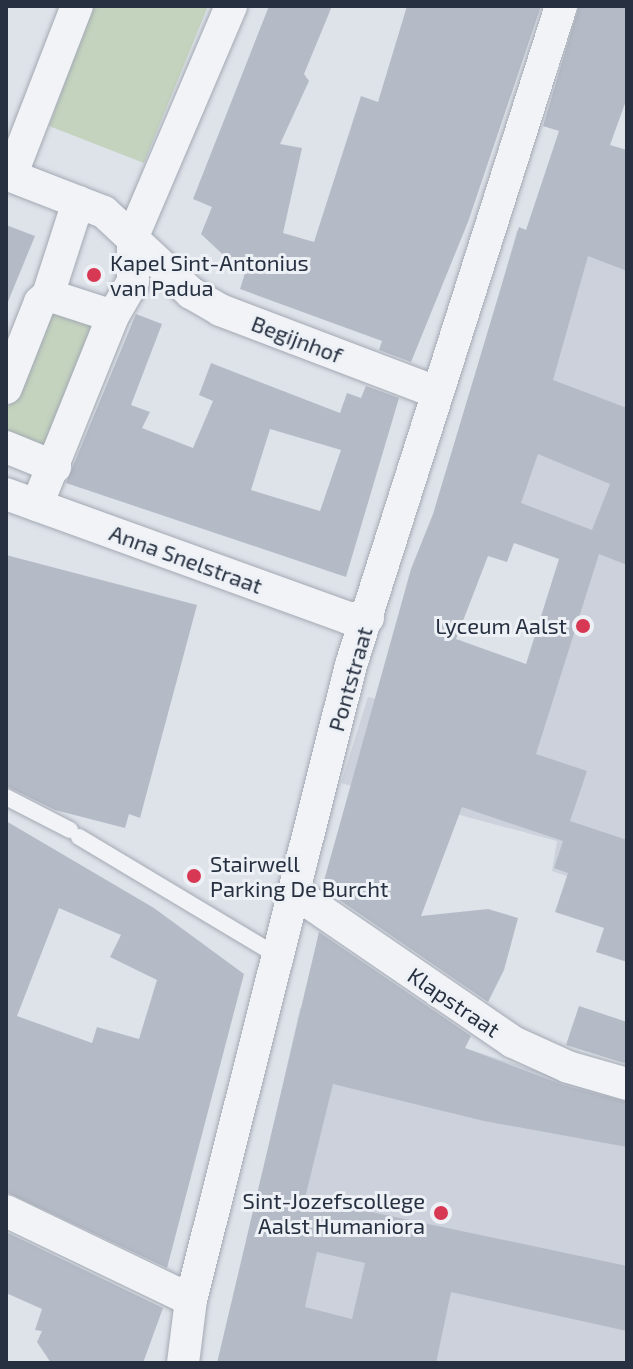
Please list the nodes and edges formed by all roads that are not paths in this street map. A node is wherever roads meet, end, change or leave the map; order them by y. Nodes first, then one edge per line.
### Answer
1 (77, 6) edge
2 (231, 6) edge
3 (561, 6) edge
4 (9, 175) edge
5 (78, 202) junction
6 (133, 236) junction
7 (48, 295) junction
8 (113, 316) junction
9 (6, 388) edge
10 (436, 392) junction
11 (6, 447) edge
12 (55, 467) junction
13 (6, 494) edge
14 (37, 505) junction
15 (368, 618) junction
16 (6, 797) edge
17 (294, 892) junction
18 (278, 956) junction
19 (627, 1084) edge
20 (6, 1211) edge
21 (191, 1300) junction
22 (183, 1363) edge

1 - 4 street, Begijnhof
2 - 6 street
3 - 10 street, Pontstraat
4 - 5 street, Begijnhof
5 - 6 street, Begijnhof
5 - 7 street
6 - 8 street
6 - 10 street, Begijnhof
7 - 8 street
7 - 9 street
8 - 12 street
10 - 15 street, Pontstraat
11 - 12 street
12 - 14 street
13 - 14 street, Anna Snelstraat
14 - 15 street, Anna Snelstraat
15 - 17 street, Pontstraat
16 - 18 lane
17 - 18 street, Pontstraat
17 - 19 street, Klapstraat
18 - 21 street, Pontstraat
20 - 21 street
21 - 22 street, Pontstraat

